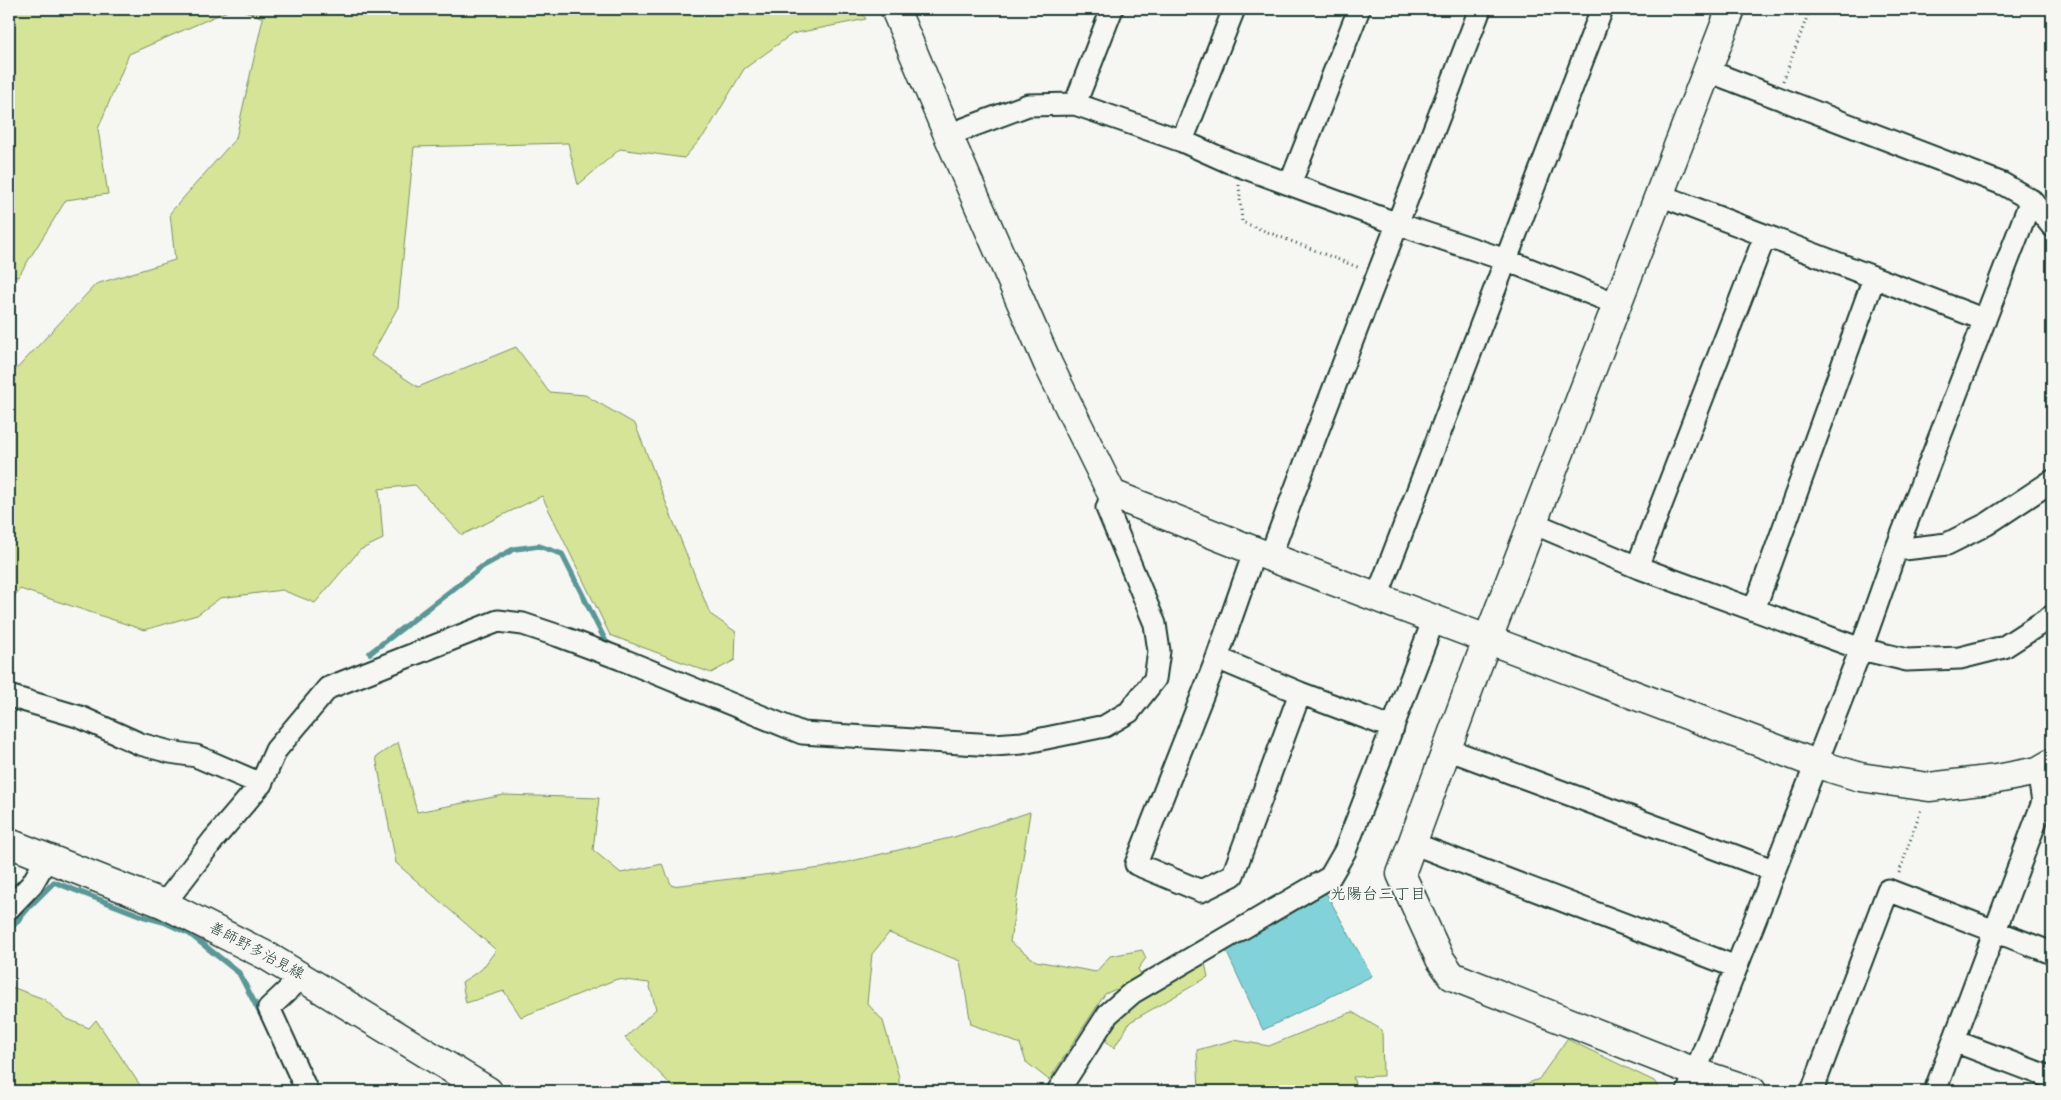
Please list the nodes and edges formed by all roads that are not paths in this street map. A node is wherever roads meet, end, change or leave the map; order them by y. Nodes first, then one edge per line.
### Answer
1 (895, 9) edge
2 (1112, 9) edge
3 (1234, 9) edge
4 (1359, 9) edge
5 (1480, 9) edge
6 (1602, 9) edge
7 (1731, 9) edge
8 (1708, 71) junction
9 (1075, 104) junction
10 (948, 135) junction
11 (1182, 141) junction
12 (1290, 184) junction
13 (1660, 195) junction
14 (2032, 200) junction
15 (1398, 224) junction
16 (2052, 226) edge
17 (1764, 236) junction
18 (1506, 260) junction
19 (1874, 278) junction
20 (1617, 304) junction
21 (1985, 320) junction
22 (2052, 481) edge
23 (1112, 494) junction
24 (1533, 523) junction
25 (1896, 550) junction
26 (1263, 553) junction
27 (1637, 567) junction
28 (1377, 597) junction
29 (1754, 610) junction
30 (2052, 616) edge
31 (1434, 619) junction
32 (1488, 640) junction
33 (1860, 649) junction
34 (1217, 658) junction
35 (1300, 693) junction
36 (9, 696) edge
37 (1393, 728) junction
38 (1447, 748) junction
39 (1814, 764) junction
40 (2045, 767) edge
41 (261, 784) junction
42 (9, 843) edge
43 (1412, 843) junction
44 (47, 858) junction
45 (1773, 870) junction
46 (164, 904) junction
47 (9, 908) edge
48 (1995, 932) junction
49 (2052, 953) edge
50 (1736, 967) junction
51 (302, 977) junction
52 (1954, 1040) junction
53 (2052, 1078) edge
54 (1692, 1081) edge
55 (307, 1091) edge
56 (488, 1091) edge
57 (1058, 1091) edge
58 (1752, 1091) edge
59 (1812, 1091) edge
60 (1935, 1091) edge

1 - 10 street
2 - 9 street
3 - 11 street
4 - 12 street
5 - 15 street
6 - 18 street
7 - 8 street
8 - 13 street
8 - 14 street
9 - 10 street
9 - 11 street
10 - 23 street
11 - 12 street
12 - 15 street
13 - 17 street
13 - 20 street
14 - 16 street
14 - 21 street
15 - 18 street
15 - 26 street
17 - 19 street
17 - 27 street
18 - 20 street
18 - 28 street
19 - 21 street
19 - 29 street
20 - 24 street
21 - 25 street
22 - 25 street
23 - 26 street
23 - 41 street
24 - 27 street
24 - 32 street
25 - 33 street
26 - 28 street
26 - 34 street
27 - 29 street
28 - 31 street
29 - 33 street
30 - 33 street
31 - 32 street
31 - 37 street
32 - 38 street
32 - 39 street
33 - 39 street
34 - 35 street
34 - 35 street
35 - 37 street
36 - 41 street
37 - 57 street
38 - 43 street
38 - 45 street
39 - 40 street
39 - 45 street
40 - 48 street
41 - 46 street
42 - 44 street, 善師野多治見線
43 - 50 street
43 - 54 street
44 - 46 street, 善師野多治見線
44 - 47 street
45 - 50 street
46 - 51 street, 善師野多治見線
48 - 49 street
48 - 52 street
48 - 59 street
50 - 54 street
51 - 55 street
51 - 56 street, 善師野多治見線
52 - 53 street
52 - 60 street
54 - 58 street

